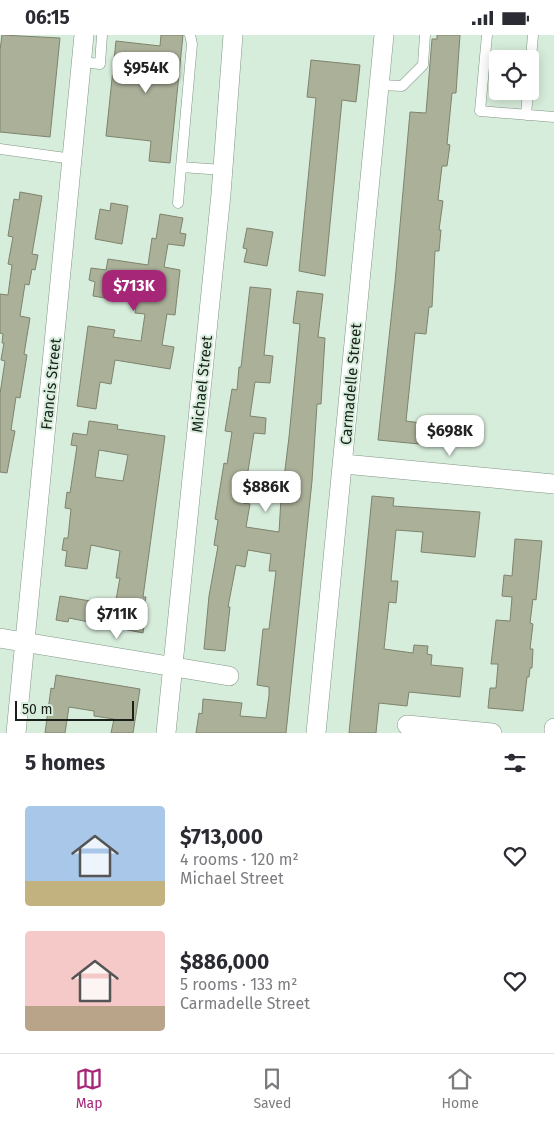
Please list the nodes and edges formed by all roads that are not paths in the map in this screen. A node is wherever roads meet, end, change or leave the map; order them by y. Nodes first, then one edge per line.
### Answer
1 (84, 35) edge
2 (102, 35) edge
3 (190, 35) edge
4 (233, 35) edge
5 (384, 35) edge
6 (425, 35) edge
7 (487, 35) edge
8 (533, 35) edge
9 (532, 50) edge
10 (82, 62) junction
11 (380, 85) junction
12 (527, 100) edge
13 (526, 115) junction
14 (554, 117) edge
15 (0, 149) edge
16 (72, 159) junction
17 (181, 167) junction
18 (223, 170) junction
19 (178, 203) dead end
20 (344, 464) junction
21 (554, 484) edge
22 (0, 638) edge
23 (25, 642) junction
24 (173, 667) junction
25 (229, 676) dead end
26 (407, 725) dead end
27 (554, 729) edge
28 (16, 733) edge
29 (166, 733) edge
30 (316, 733) edge
31 (492, 733) edge
32 (554, 733) edge

1 - 10 street, Francis Street
2 - 10 lane
3 - 17 lane
4 - 18 street, Michael Street
5 - 11 street, Carmadelle Street
6 - 11 lane
7 - 13 lane
8 - 9 lane
10 - 16 street, Francis Street
11 - 20 street, Carmadelle Street
12 - 13 lane
13 - 14 lane
15 - 16 lane
16 - 23 street, Francis Street
17 - 18 lane
17 - 19 lane
18 - 24 street, Michael Street
20 - 21 street
20 - 30 street, Carmadelle Street
22 - 23 street
23 - 24 street
23 - 28 street, Francis Street
24 - 25 street
24 - 29 street, Michael Street
26 - 31 street
27 - 32 street

